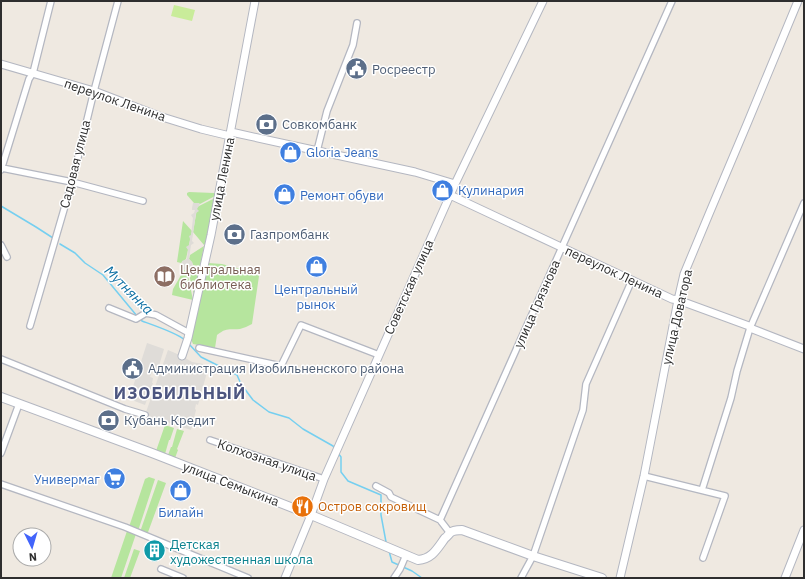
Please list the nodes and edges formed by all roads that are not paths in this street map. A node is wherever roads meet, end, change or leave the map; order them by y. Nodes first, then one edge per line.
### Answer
1 (51, 1) edge
2 (118, 1) edge
3 (255, 1) edge
4 (543, 1) edge
5 (672, 1) edge
6 (798, 1) edge
7 (357, 23) dead end
8 (1, 64) edge
9 (32, 73) junction
10 (94, 91) junction
11 (230, 134) junction
12 (317, 151) junction
13 (1, 169) edge
14 (72, 182) junction
15 (455, 184) junction
16 (450, 195) junction
17 (143, 201) dead end
18 (804, 203) edge
19 (1, 245) edge
20 (563, 247) junction
21 (7, 257) dead end
22 (632, 280) junction
23 (678, 300) junction
24 (108, 308) dead end
25 (30, 326) dead end
26 (750, 328) junction
27 (188, 338) junction
28 (199, 348) dead end
29 (804, 349) edge
30 (379, 355) junction
31 (182, 356) dead end
32 (1, 359) edge
33 (1, 397) edge
34 (19, 404) junction
35 (145, 415) dead end
36 (210, 440) dead end
37 (1, 453) edge
38 (644, 476) junction
39 (324, 480) junction
40 (1, 484) edge
41 (376, 486) dead end
42 (702, 490) junction
43 (311, 515) junction
44 (440, 520) junction
45 (804, 530) edge
46 (450, 533) junction
47 (406, 555) junction
48 (533, 556) junction
49 (703, 558) dead end
50 (161, 569) dead end
51 (183, 578) edge
52 (248, 578) edge
53 (286, 578) edge
54 (394, 578) edge
55 (521, 578) edge
56 (602, 578) edge
57 (620, 578) edge
58 (785, 578) edge

1 - 9 street
2 - 10 street, Садовая улица
3 - 11 street, улица Ленина
4 - 15 street, Советская улица
5 - 20 street, улица Грязнова
6 - 23 street, улица Доватора
7 - 12 street
8 - 9 street, переулок Ленина
9 - 10 street, переулок Ленина
9 - 13 street
10 - 11 street, переулок Ленина
10 - 14 street, Садовая улица
11 - 12 street, переулок Ленина
11 - 27 street, улица Ленина
12 - 15 street, переулок Ленина
13 - 14 street
14 - 17 street
14 - 25 street, Садовая улица
15 - 16 street, Советская улица
16 - 20 street, переулок Ленина
16 - 30 street, Советская улица
18 - 26 street
19 - 21 street
20 - 22 street, переулок Ленина
20 - 44 street, улица Грязнова
22 - 23 street, переулок Ленина
22 - 48 street
23 - 26 street, переулок Ленина
23 - 38 street, улица Доватора
24 - 27 street
26 - 29 street, переулок Ленина
26 - 42 street
27 - 31 street, улица Ленина
28 - 30 street
30 - 39 street, Советская улица
32 - 35 street
33 - 34 main road, улица Семыкина
34 - 37 street
34 - 43 main road, улица Семыкина
36 - 39 street, Колхозная улица
38 - 42 street
38 - 57 street, улица Доватора
39 - 43 street, Советская улица
40 - 52 street
41 - 44 street
42 - 49 street
43 - 47 main road, улица Семыкина
43 - 53 street, Советская улица
44 - 46 street
45 - 58 street
46 - 47 main road, улица Семыкина
46 - 48 main road
47 - 54 street
48 - 55 street
48 - 56 main road
50 - 51 street

